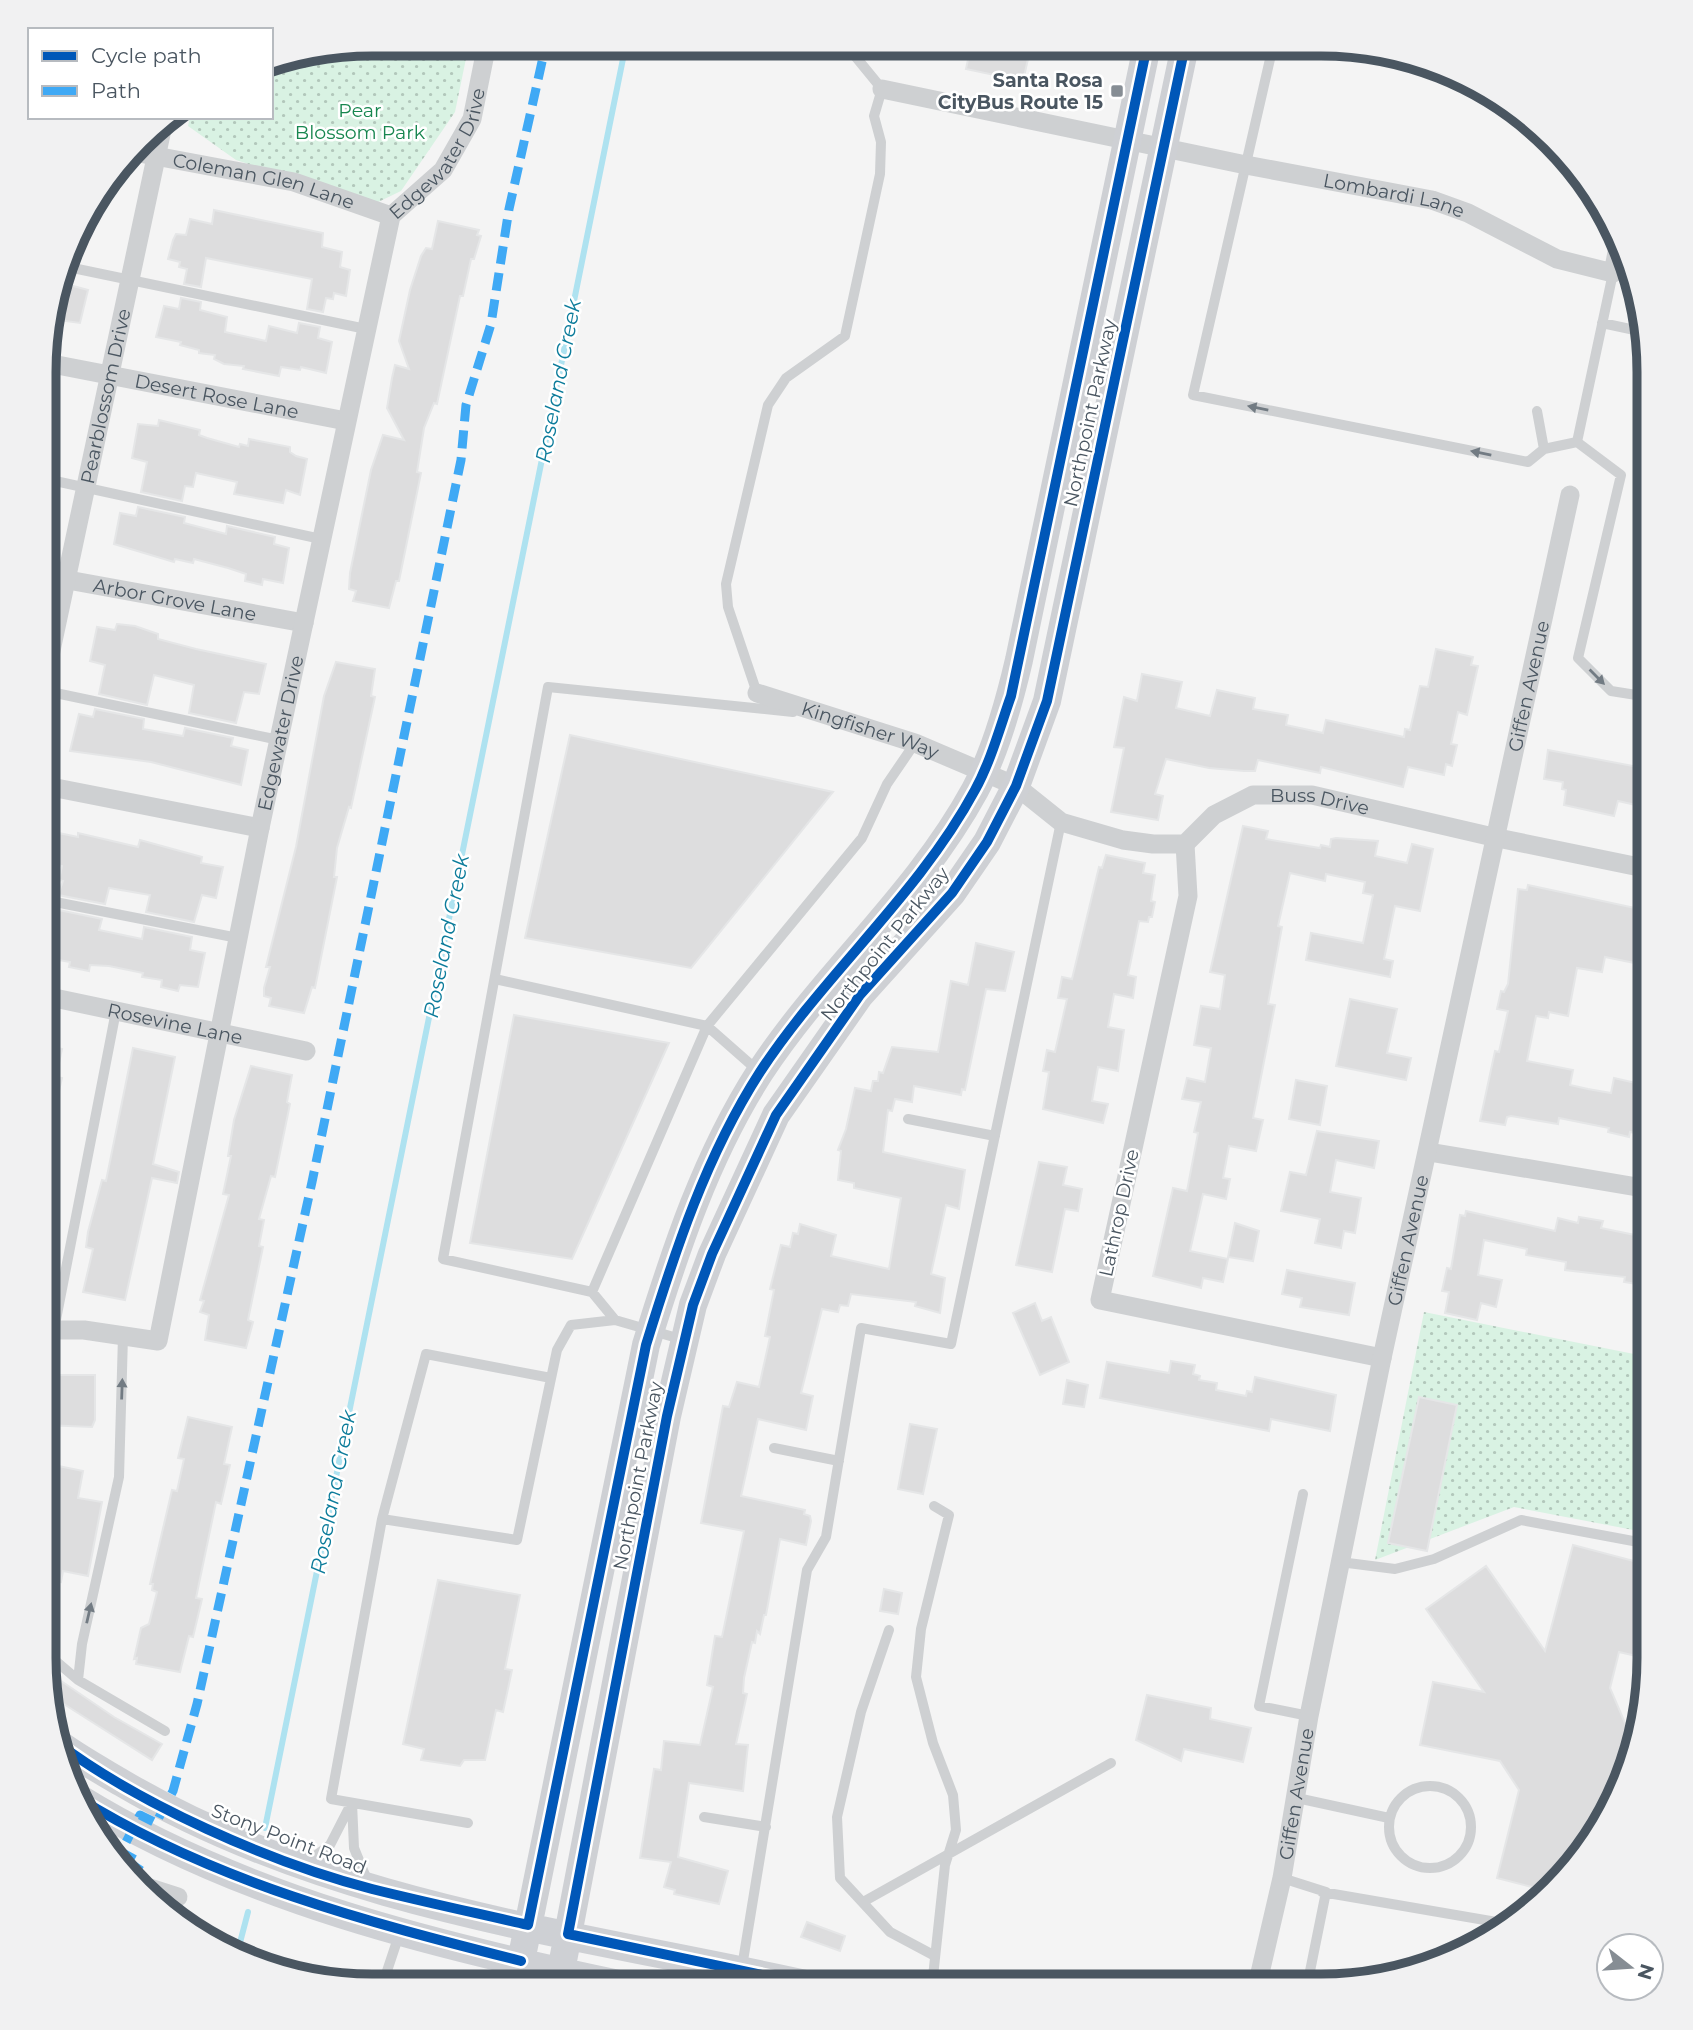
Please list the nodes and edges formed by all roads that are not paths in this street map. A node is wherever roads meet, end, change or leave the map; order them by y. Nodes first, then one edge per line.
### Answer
1 (485, 56) edge
2 (855, 56) edge
3 (1145, 56) edge
4 (1183, 56) edge
5 (1271, 56) edge
6 (881, 89) junction
7 (161, 137) edge
8 (1128, 140) junction
9 (1164, 148) junction
10 (144, 154) edge
11 (157, 156) junction
12 (1246, 165) junction
13 (391, 216) junction
14 (1616, 259) edge
15 (74, 268) edge
16 (1613, 273) junction
17 (1621, 275) edge
18 (131, 281) junction
19 (1602, 323) junction
20 (366, 329) junction
21 (1634, 330) edge
22 (56, 365) edge
23 (112, 375) junction
24 (1537, 411) dead end
25 (346, 421) junction
26 (1577, 442) junction
27 (1544, 450) junction
28 (56, 482) edge
29 (86, 488) junction
30 (1570, 495) dead end
31 (321, 539) junction
32 (56, 578) edge
33 (304, 623) junction
34 (56, 693) edge
35 (757, 693) joint
36 (1637, 695) edge
37 (819, 714) junction
38 (279, 740) junction
39 (915, 743) junction
40 (982, 771) junction
41 (1016, 786) junction
42 (56, 788) edge
43 (1062, 822) junction
44 (260, 828) junction
45 (1493, 837) junction
46 (1185, 844) junction
47 (1637, 867) edge
48 (56, 902) edge
49 (238, 938) junction
50 (495, 979) junction
51 (56, 998) edge
52 (116, 1011) junction
53 (707, 1026) junction
54 (218, 1033) junction
55 (306, 1052) dead end
56 (760, 1072) junction
57 (908, 1119) dead end
58 (995, 1136) junction
59 (1429, 1152) junction
60 (1637, 1187) edge
61 (592, 1292) junction
62 (56, 1297) edge
63 (615, 1320) junction
64 (56, 1331) edge
65 (650, 1331) junction
66 (123, 1336) junction
67 (684, 1340) junction
68 (1382, 1358) junction
69 (551, 1378) junction
70 (774, 1448) dead end
71 (839, 1461) junction
72 (1303, 1494) dead end
73 (934, 1506) dead end
74 (382, 1520) junction
75 (1637, 1542) edge
76 (1340, 1562) junction
77 (889, 1630) dead end
78 (56, 1661) edge
79 (78, 1680) junction
80 (1309, 1716) junction
81 (165, 1731) dead end
82 (70, 1750) edge
83 (1111, 1763) dead end
84 (1297, 1798) junction
85 (352, 1802) junction
86 (93, 1806) edge
87 (704, 1817) dead end
88 (1389, 1818) junction
89 (468, 1823) dead end
90 (766, 1827) junction
91 (949, 1854) junction
92 (301, 1866) junction
93 (1282, 1878) junction
94 (371, 1889) junction
95 (1322, 1892) junction
96 (863, 1902) junction
97 (1495, 1922) edge
98 (528, 1925) junction
99 (400, 1931) junction
100 (568, 1934) junction
101 (935, 1956) junction
102 (521, 1961) junction
103 (741, 1970) junction
104 (561, 1971) junction
105 (386, 1974) edge
106 (574, 1974) edge
107 (760, 1974) edge
108 (933, 1974) edge
109 (1260, 1974) edge
110 (1309, 1974) edge

1 - 13 street, Edgewater Drive
2 - 6 lane
3 - 8 street, Northpoint Parkway
4 - 9 street, Northpoint Parkway
5 - 12 lane
6 - 8 street, Lombardi Lane
6 - 35 lane
7 - 11 street, Pearblossom Drive
8 - 9 street, Lombardi Lane
8 - 40 street, Northpoint Parkway
9 - 12 street, Lombardi Lane
9 - 41 street, Northpoint Parkway
10 - 11 street, Coleman Glen Lane
11 - 13 street, Coleman Glen Lane
11 - 18 street, Pearblossom Drive
12 - 16 street, Lombardi Lane
27 -> 12 lane
13 - 20 street, Edgewater Drive
14 - 16 street
15 - 18 lane
16 - 17 lane
16 - 19 lane
18 - 20 lane
18 - 23 street, Pearblossom Drive
19 - 21 lane
19 - 26 lane
20 - 25 street, Edgewater Drive
22 - 23 street, Desert Rose Lane
23 - 25 street, Desert Rose Lane
23 - 29 street, Pearblossom Drive
24 - 27 lane
25 - 31 street, Edgewater Drive
26 - 27 lane
26 -> 36 lane
28 - 29 lane
29 - 31 lane
29 - 32 street, Pearblossom Drive
30 - 45 street, Giffen Avenue
31 - 33 street, Edgewater Drive
32 - 33 street, Arbor Grove Lane
33 - 38 street, Edgewater Drive
34 - 38 lane
35 - 37 street, Kingfisher Way
37 - 39 street, Kingfisher Way
37 - 50 lane
38 - 44 street, Edgewater Drive
39 - 40 street, Kingfisher Way
39 - 53 lane
40 - 41 street, Kingfisher Way
40 - 56 street, Northpoint Parkway
41 - 43 street
41 - 67 street, Northpoint Parkway
42 - 44 street
43 - 46 street
43 - 58 lane
44 - 49 street, Edgewater Drive
45 - 46 street, Buss Drive
45 - 47 street, Buss Drive
45 - 59 street, Giffen Avenue
46 - 68 street, Lathrop Drive
48 - 49 lane
49 - 54 street, Edgewater Drive
50 - 53 lane
50 - 61 lane
51 - 52 street, Rosevine Lane
52 - 54 street, Rosevine Lane
52 - 62 lane
53 - 56 lane
53 - 61 lane
54 - 55 street, Rosevine Lane
54 - 66 street, Edgewater Drive
56 - 65 street, Northpoint Parkway
57 - 58 lane
58 - 71 lane
59 - 60 street
59 - 68 street, Giffen Avenue
61 - 63 lane
63 - 65 lane
63 - 69 lane
64 - 66 street, Edgewater Drive
65 - 67 lane
65 - 98 street, Northpoint Parkway
79 -> 66 lane
67 - 100 street, Northpoint Parkway
68 - 76 street, Giffen Avenue
69 - 74 lane
69 - 74 lane
70 - 71 lane
71 - 90 lane
72 - 80 lane
73 - 91 lane
74 - 85 lane
75 - 76 lane
76 - 80 street, Giffen Avenue
77 - 96 lane
78 - 79 lane
79 - 81 lane
80 - 84 street, Giffen Avenue
82 - 92 street, Stony Point Road
83 - 91 lane
84 - 88 lane
84 - 93 street, Giffen Avenue
85 - 89 lane
85 - 92 lane
85 - 94 lane
86 - 99 street
87 - 90 lane
88 - 88 lane
90 - 103 lane
91 - 96 lane
91 - 101 lane
92 - 94 street, Stony Point Road
93 - 95 lane
93 - 109 street, Giffen Avenue
94 - 98 street, Stony Point Road
95 - 97 lane
95 - 110 lane
96 - 101 lane
98 - 100 street, Stony Point Road
98 - 102 street, Northpoint Parkway
99 - 102 street
99 - 105 lane
100 - 103 street, Stony Point Road
100 - 104 street, Northpoint Parkway
101 - 108 lane
102 - 104 street
103 - 107 street, Stony Point Road
104 - 106 street

